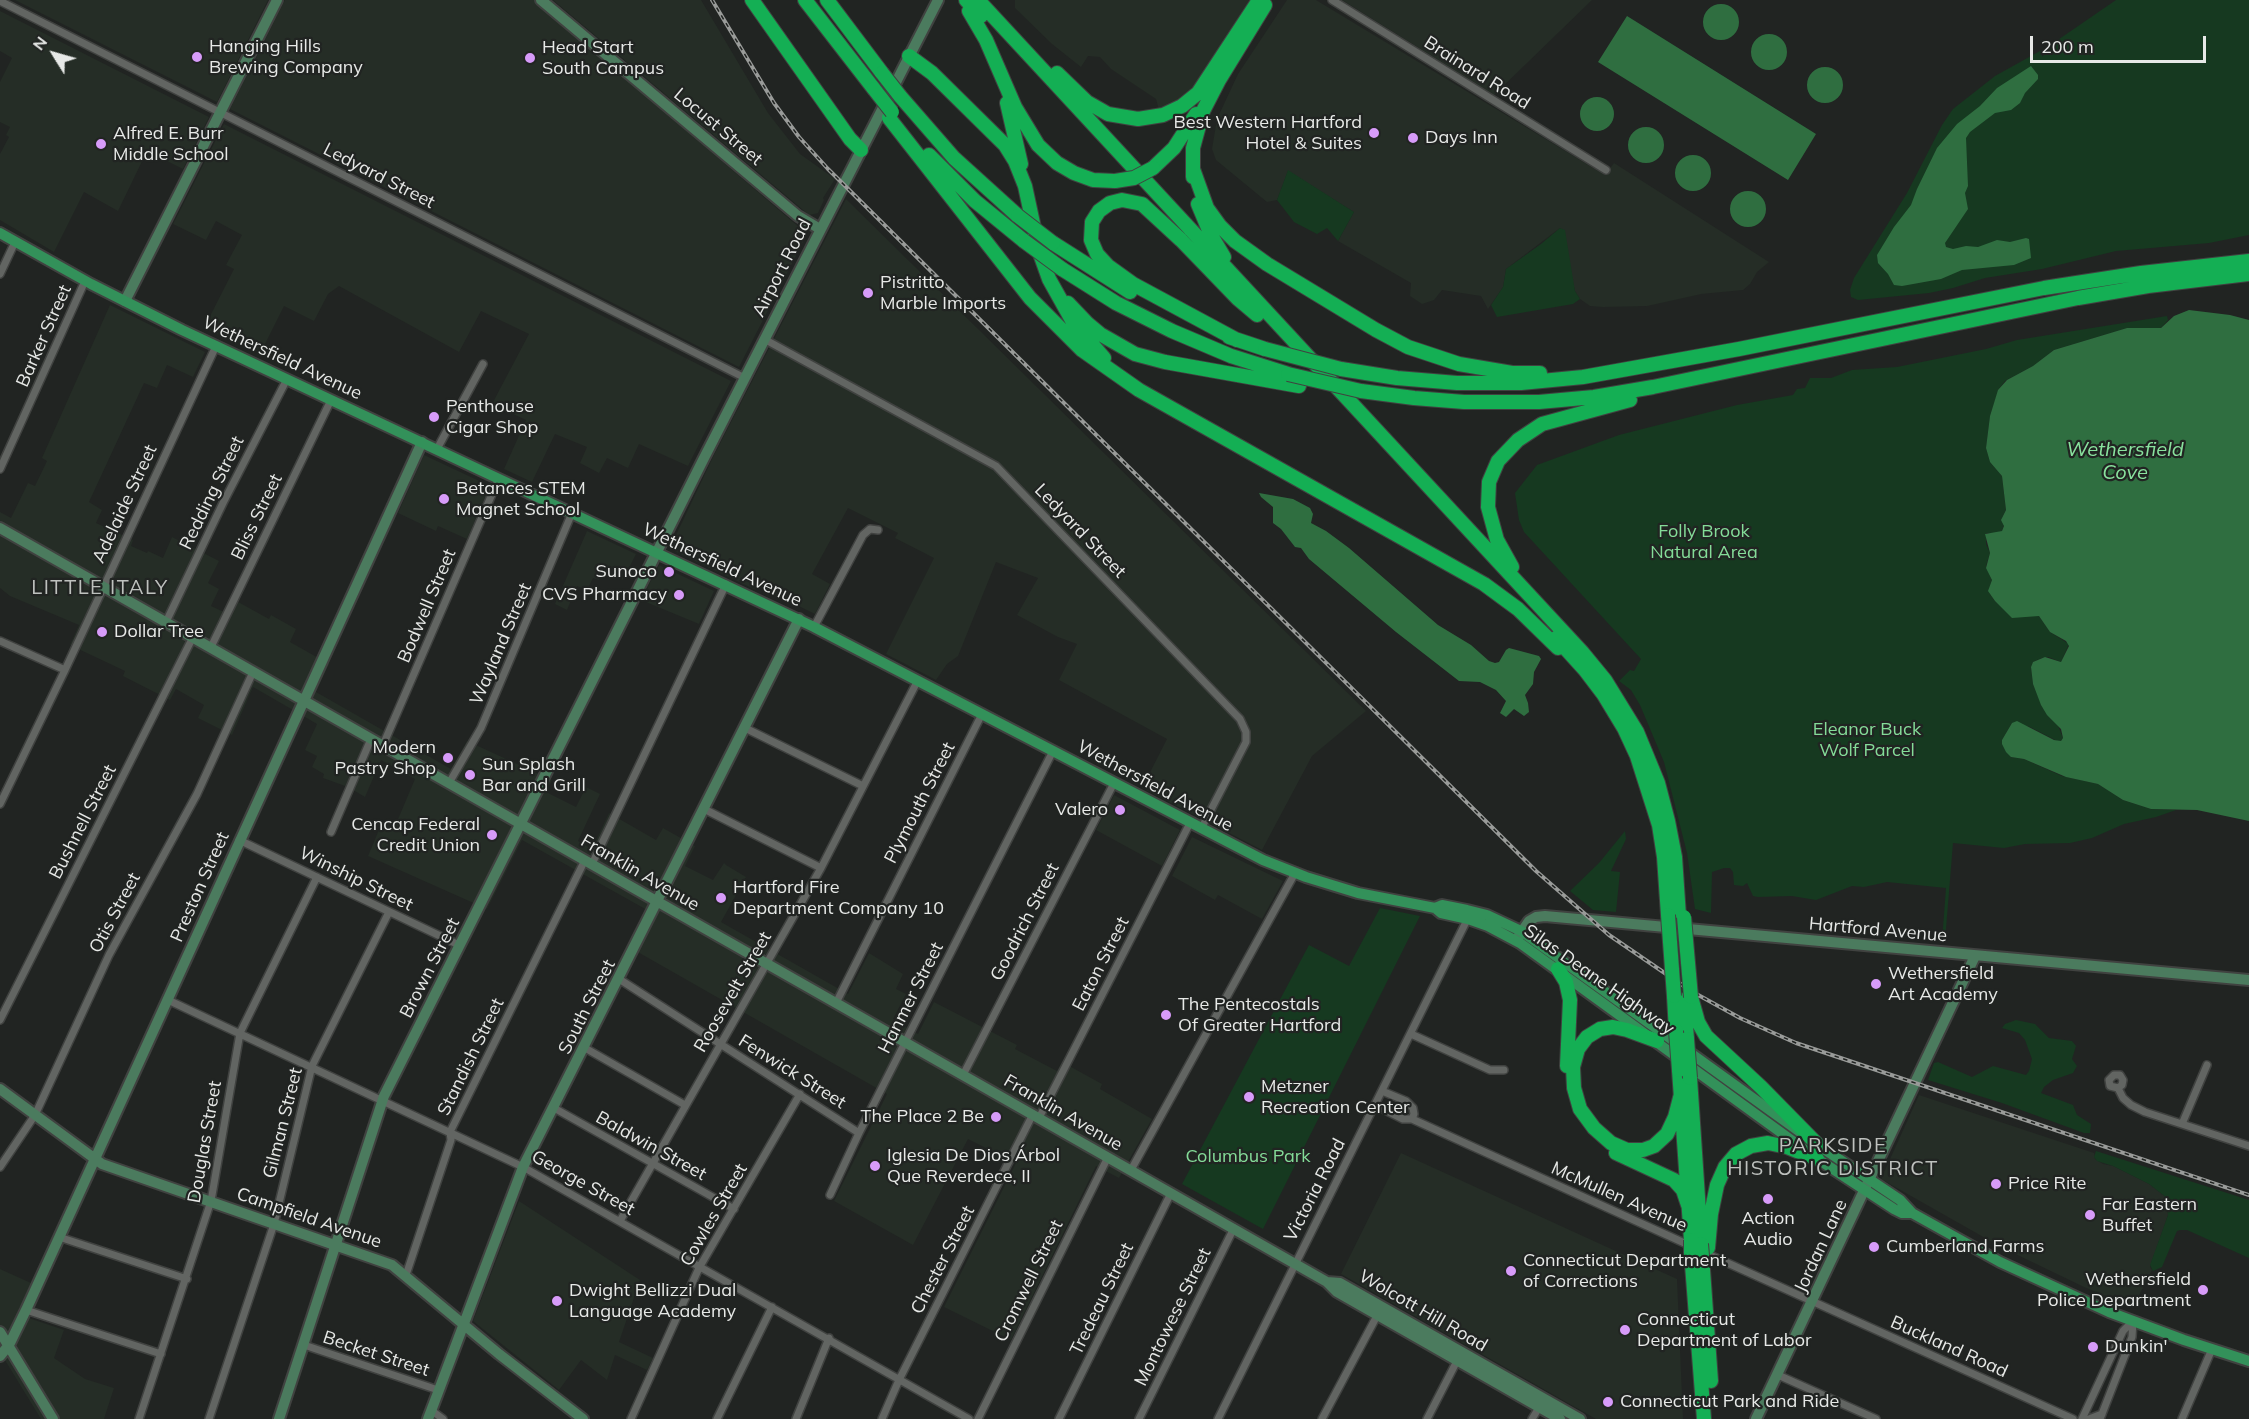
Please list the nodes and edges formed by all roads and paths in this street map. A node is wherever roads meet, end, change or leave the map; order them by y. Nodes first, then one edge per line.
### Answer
1 (277, 0) edge
2 (541, 0) edge
3 (752, 0) edge
4 (805, 0) edge
5 (826, 0) edge
6 (938, 0) edge
7 (961, 0) edge
8 (966, 0) edge
9 (978, 0) edge
10 (983, 0) edge
11 (1257, 0) edge
12 (1268, 0) edge
13 (1332, 0) edge
14 (0, 1) edge
15 (909, 56) junction
16 (1219, 80) junction
17 (1002, 81) junction
18 (219, 113) junction
19 (891, 115) junction
20 (861, 150) junction
21 (1193, 169) junction
22 (1606, 170) dead end
23 (1025, 186) junction
24 (820, 229) junction
25 (0, 233) edge
26 (1030, 238) junction
27 (15, 242) junction
28 (2249, 261) edge
29 (0, 274) edge
30 (2249, 274) edge
31 (85, 281) junction
32 (125, 302) junction
33 (1260, 312) junction
34 (764, 339) junction
35 (1237, 340) junction
36 (216, 346) junction
37 (483, 364) dead end
38 (1636, 369) junction
39 (1701, 377) junction
40 (744, 378) junction
41 (287, 379) junction
42 (1370, 394) junction
43 (331, 400) junction
44 (1197, 422) junction
45 (422, 442) junction
46 (437, 449) junction
47 (0, 469) edge
48 (499, 478) junction
49 (572, 513) junction
50 (0, 528) edge
51 (878, 530) dead end
52 (657, 552) junction
53 (726, 584) junction
54 (103, 586) junction
55 (799, 619) junction
56 (166, 622) junction
57 (1557, 625) junction
58 (814, 627) junction
59 (193, 637) junction
60 (0, 641) edge
61 (211, 648) junction
62 (65, 670) junction
63 (253, 672) junction
64 (918, 680) junction
65 (304, 700) junction
66 (981, 714) junction
67 (745, 728) junction
68 (371, 739) junction
69 (383, 745) junction
70 (1053, 751) junction
71 (1644, 776) junction
72 (449, 783) junction
73 (1114, 783) junction
74 (863, 786) junction
75 (0, 804) edge
76 (704, 809) junction
77 (1190, 823) junction
78 (521, 824) junction
79 (1201, 829) junction
80 (331, 832) dead end
81 (239, 840) junction
82 (588, 862) junction
83 (821, 868) junction
84 (1295, 873) junction
85 (317, 877) junction
86 (658, 902) junction
87 (1435, 908) joint
88 (389, 912) junction
89 (1469, 915) junction
90 (1677, 916) junction
91 (1519, 936) junction
92 (459, 945) junction
93 (1976, 956) junction
94 (1555, 962) junction
95 (767, 964) junction
96 (619, 979) junction
97 (2249, 980) edge
98 (1683, 996) junction
99 (168, 1000) junction
100 (836, 1003) junction
101 (0, 1020) edge
102 (240, 1033) junction
103 (1411, 1034) junction
104 (1657, 1041) junction
105 (905, 1042) junction
106 (719, 1044) junction
107 (585, 1048) junction
108 (2207, 1065) dead end
109 (312, 1066) junction
110 (1504, 1070) dead end
111 (1684, 1074) junction
112 (963, 1075) junction
113 (2118, 1088) dead end
114 (0, 1089) edge
115 (1382, 1090) junction
116 (800, 1094) junction
117 (1681, 1094) junction
118 (383, 1101) junction
119 (685, 1105) junction
120 (1375, 1105) junction
121 (554, 1108) junction
122 (35, 1115) junction
123 (1036, 1116) junction
124 (1412, 1119) junction
125 (2182, 1124) junction
126 (450, 1132) junction
127 (859, 1133) junction
128 (1817, 1144) junction
129 (2249, 1146) edge
130 (1108, 1157) junction
131 (1817, 1159) junction
132 (95, 1160) junction
133 (652, 1163) junction
134 (0, 1167) edge
135 (524, 1167) junction
136 (1131, 1170) junction
137 (1868, 1185) junction
138 (1171, 1193) junction
139 (830, 1195) dead end
140 (212, 1201) junction
141 (1688, 1205) junction
142 (734, 1209) junction
143 (620, 1221) junction
144 (274, 1224) junction
145 (1234, 1228) junction
146 (59, 1237) junction
147 (338, 1244) junction
148 (1700, 1250) junction
149 (1295, 1264) junction
150 (699, 1268) junction
151 (406, 1275) junction
152 (187, 1279) junction
153 (1327, 1282) joint
154 (1813, 1302) junction
155 (772, 1307) junction
156 (26, 1310) junction
157 (1379, 1311) junction
158 (2133, 1321) junction
159 (464, 1324) junction
160 (0, 1332) edge
161 (829, 1338) junction
162 (9, 1345) junction
163 (304, 1346) junction
164 (2212, 1350) junction
165 (161, 1354) junction
166 (0, 1356) edge
167 (1460, 1357) junction
168 (2249, 1361) edge
169 (1778, 1374) junction
170 (899, 1380) junction
171 (438, 1390) junction
172 (1541, 1403) junction
173 (429, 1415) edge
174 (2101, 1416) edge
175 (2185, 1418) edge
176 (54, 1419) edge
177 (139, 1419) edge
178 (209, 1419) edge
179 (279, 1419) edge
180 (443, 1419) edge
181 (583, 1419) edge
182 (631, 1419) edge
183 (717, 1419) edge
184 (796, 1419) edge
185 (882, 1419) edge
186 (969, 1419) edge
187 (978, 1419) edge
188 (1059, 1419) edge
189 (1139, 1419) edge
190 (1218, 1419) edge
191 (1322, 1419) edge
192 (1427, 1419) edge
193 (1532, 1419) edge
194 (1560, 1419) edge
195 (1580, 1419) edge
196 (1704, 1419) edge
197 (1713, 1419) edge
198 (1756, 1419) edge
199 (1876, 1419) edge
200 (2073, 1419) edge
201 (2082, 1419) edge
202 (2089, 1419) edge

1 - 18 street
2 - 24 street, Locust Street
3 - 20 highway
4 - 19 highway, bridge
5 - 35 highway, bridge
6 - 15 street, Airport Road
7 - 17 highway
8 - 33 highway
9 - 33 highway
10 - 11 highway
12 - 16 highway
13 - 22 street, Brainard Road
14 - 18 street, Ledyard Street
15 - 20 street, Airport Road
15 - 23 highway
16 - 17 highway, bridge
16 - 21 highway
17 - 23 highway
18 - 32 street
18 - 40 street, Ledyard Street
19 - 26 highway
19 - 44 highway
20 - 24 street, Airport Road
21 - 33 highway
21 - 38 highway
23 - 26 highway
24 - 34 street, Airport Road
25 - 27 main road, Wethersfield Avenue
26 - 42 highway, bridge
26 - 42 highway
26 - 44 highway
27 - 29 street
27 - 31 main road, Wethersfield Avenue
28 - 38 highway
30 - 39 highway
31 - 32 main road, Wethersfield Avenue
31 - 47 street, Barker Street
32 - 36 main road, Wethersfield Avenue
33 - 35 highway
33 - 57 highway
33 - 71 highway
34 - 40 street, Airport Road
34 - 79 street, Ledyard Street
35 - 38 highway, bridge
36 - 41 main road, Wethersfield Avenue
36 - 54 street, Adelaide Street
37 - 46 street
39 - 42 highway
39 - 57 highway
40 - 52 street, Airport Road
41 - 43 main road, Wethersfield Avenue
41 - 56 street, Redding Street
43 - 45 main road, Wethersfield Avenue
43 - 61 street, Bliss Street
44 - 71 highway
45 - 46 main road, Wethersfield Avenue
45 - 65 street, Preston Street
46 - 48 main road, Wethersfield Avenue
48 - 49 main road, Wethersfield Avenue
48 - 69 street, Bodwell Street
49 - 52 main road, Wethersfield Avenue
49 - 72 street, Wayland Street
50 - 54 street, Franklin Avenue
51 - 58 street
52 - 53 main road, Wethersfield Avenue
52 - 78 street, Brown Street
53 - 55 main road, Wethersfield Avenue
53 - 82 street, Standish Street
54 - 56 street, Franklin Avenue
54 - 62 street, Adelaide Street
55 - 58 main road, Wethersfield Avenue
55 - 67 street, South Street
56 - 59 street, Franklin Avenue
57 - 90 highway
58 - 64 main road, Wethersfield Avenue
59 - 61 street, Franklin Avenue
59 - 101 street, Bushnell Street
60 - 62 street
61 - 63 street, Franklin Avenue
62 - 75 street, Adelaide Street
63 - 65 street, Franklin Avenue
63 - 122 street, Otis Street
64 - 66 main road, Wethersfield Avenue
64 - 74 street, Roosevelt Street
65 - 68 street, Franklin Avenue
65 - 81 street, Preston Street
66 - 70 main road, Wethersfield Avenue
66 - 100 street, Plymouth Street
67 - 74 street
67 - 76 street, South Street
68 - 69 street, Franklin Avenue
68 - 80 street
69 - 72 street, Franklin Avenue
70 - 73 main road, Wethersfield Avenue
70 - 105 street, Hanmer Street
71 - 90 highway
72 - 78 street, Franklin Avenue
73 - 77 main road, Wethersfield Avenue
73 - 112 street, Goodrich Street
74 - 83 street, Roosevelt Street
76 - 83 street
76 - 86 street, South Street
77 - 79 main road, Wethersfield Avenue
77 - 123 street, Eaton Street
78 - 82 street, Franklin Avenue
78 - 92 street, Brown Street
79 - 84 main road, Wethersfield Avenue
81 - 85 street, Winship Street
81 - 99 street, Preston Street
82 - 86 street, Franklin Avenue
82 - 126 street, Standish Street
83 - 95 street, Roosevelt Street
84 - 87 main road, Wethersfield Avenue
84 - 136 street
85 - 88 street, Winship Street
85 - 102 street, Douglas Street
86 - 95 street, Franklin Avenue
86 - 96 street, South Street
87 - 89 main road, Silas Deane Highway
88 - 92 street, Winship Street
88 - 109 street, Gilman Street
89 - 91 main road, Silas Deane Highway
89 - 103 street, Victoria Road
90 - 98 highway, bridge
91 - 93 street, Hartford Avenue
91 - 94 main road, Silas Deane Highway
92 - 118 street, Brown Street
93 - 97 street, Hartford Avenue
93 - 137 street, Jordan Lane
94 - 104 main road, Silas Deane Highway
94 - 128 main road, Silas Deane Highway
94 - 141 highway
95 - 100 street, Franklin Avenue
95 - 106 street, Roosevelt Street
96 - 106 street, Fenwick Street
96 - 107 street, South Street
98 - 111 highway, bridge
98 - 128 highway
99 - 102 street, George Street
99 - 132 street, Preston Street
100 - 105 street, Franklin Avenue
102 - 109 street, George Street
102 - 140 street, Douglas Street
103 - 110 street
103 - 115 street, Victoria Road
104 - 117 highway
104 - 131 main road, Silas Deane Highway
105 - 112 street, Franklin Avenue
105 - 127 street, Hanmer Street
106 - 116 street, Fenwick Street
106 - 119 street, Roosevelt Street
107 - 119 street
107 - 121 street, South Street
108 - 125 street
109 - 118 street, George Street
109 - 144 street, Gilman Street
111 - 117 highway
111 - 148 highway
112 - 123 street, Franklin Avenue
113 - 125 street
114 - 122 street, Campfield Avenue
115 - 120 street, Victoria Road
115 - 124 street
116 - 127 street, Fenwick Street
116 - 142 street, Cowles Street
117 - 141 highway
118 - 126 street, George Street
118 - 147 street, Brown Street
119 - 133 street, Roosevelt Street
120 - 124 street, McMullen Avenue
120 - 149 street, Victoria Road
121 - 133 street, Baldwin Street
121 - 135 street, South Street
122 - 132 street, Campfield Avenue
122 - 134 street, Otis Street
123 - 130 street, Franklin Avenue
123 - 170 street, Chester Street
124 - 154 street, McMullen Avenue
125 - 129 street
126 - 135 street, George Street
126 - 151 street, Standish Street
127 - 139 street, Hanmer Street
128 - 137 main road, Silas Deane Highway
130 - 136 street, Franklin Avenue
130 - 187 street, Cromwell Street
131 - 137 main road, Silas Deane Highway
131 - 148 highway
132 - 140 street, Campfield Avenue
132 - 146 street, Preston Street
133 - 142 street, Baldwin Street
133 - 143 street, Roosevelt Street
135 - 143 street, George Street
135 - 159 street, South Street
136 - 138 street, Franklin Avenue
137 - 154 street, Jordan Lane
137 - 158 main road, Silas Deane Highway
138 - 145 street, Franklin Avenue
138 - 188 street, Tredeau Street
140 - 144 street, Campfield Avenue
140 - 152 street, Douglas Street
141 - 148 highway
142 - 150 street, Cowles Street
143 - 150 street, George Street
144 - 147 street, Campfield Avenue
144 - 178 street, Gilman Street
145 - 149 street, Franklin Avenue
145 - 189 street, Montowese Street
146 - 152 street
146 - 156 street, Preston Street
147 - 151 street, Campfield Avenue
147 - 163 street, Brown Street
148 - 196 highway
148 - 197 highway
149 - 153 street, Franklin Avenue
149 - 190 street, Victoria Road
150 - 155 street, George Street
150 - 182 street, Cowles Street
151 - 159 street, Campfield Avenue
152 - 165 street, Douglas Street
153 - 157 street, Wolcott Hill Road
154 - 169 street, Jordan Lane
154 - 200 street, Buckland Road
155 - 161 street, George Street
155 - 183 street
156 - 162 street, Preston Street
156 - 165 street
157 - 167 street, Wolcott Hill Road
157 - 191 street
158 - 164 main road, Silas Deane Highway
158 - 174 street
158 - 201 street
159 - 171 street, South Street
159 - 181 street, Campfield Avenue
160 - 162 street
161 - 170 street, George Street
161 - 184 street
162 - 166 street, Preston Street
162 - 176 street
163 - 171 street, Becket Street
163 - 179 street, Brown Street
164 - 168 main road, Silas Deane Highway
164 - 175 street
165 - 177 street, Douglas Street
167 - 172 street, Wolcott Hill Road
167 - 192 street
169 - 198 street, Jordan Lane
169 - 199 street
170 - 185 street, Chester Street
170 - 186 street, George Street
171 - 173 street, South Street
172 - 193 street
172 - 194 street, Wolcott Hill Road
172 - 195 street, Wolcott Hill Road
173 - 180 street
174 - 202 street

